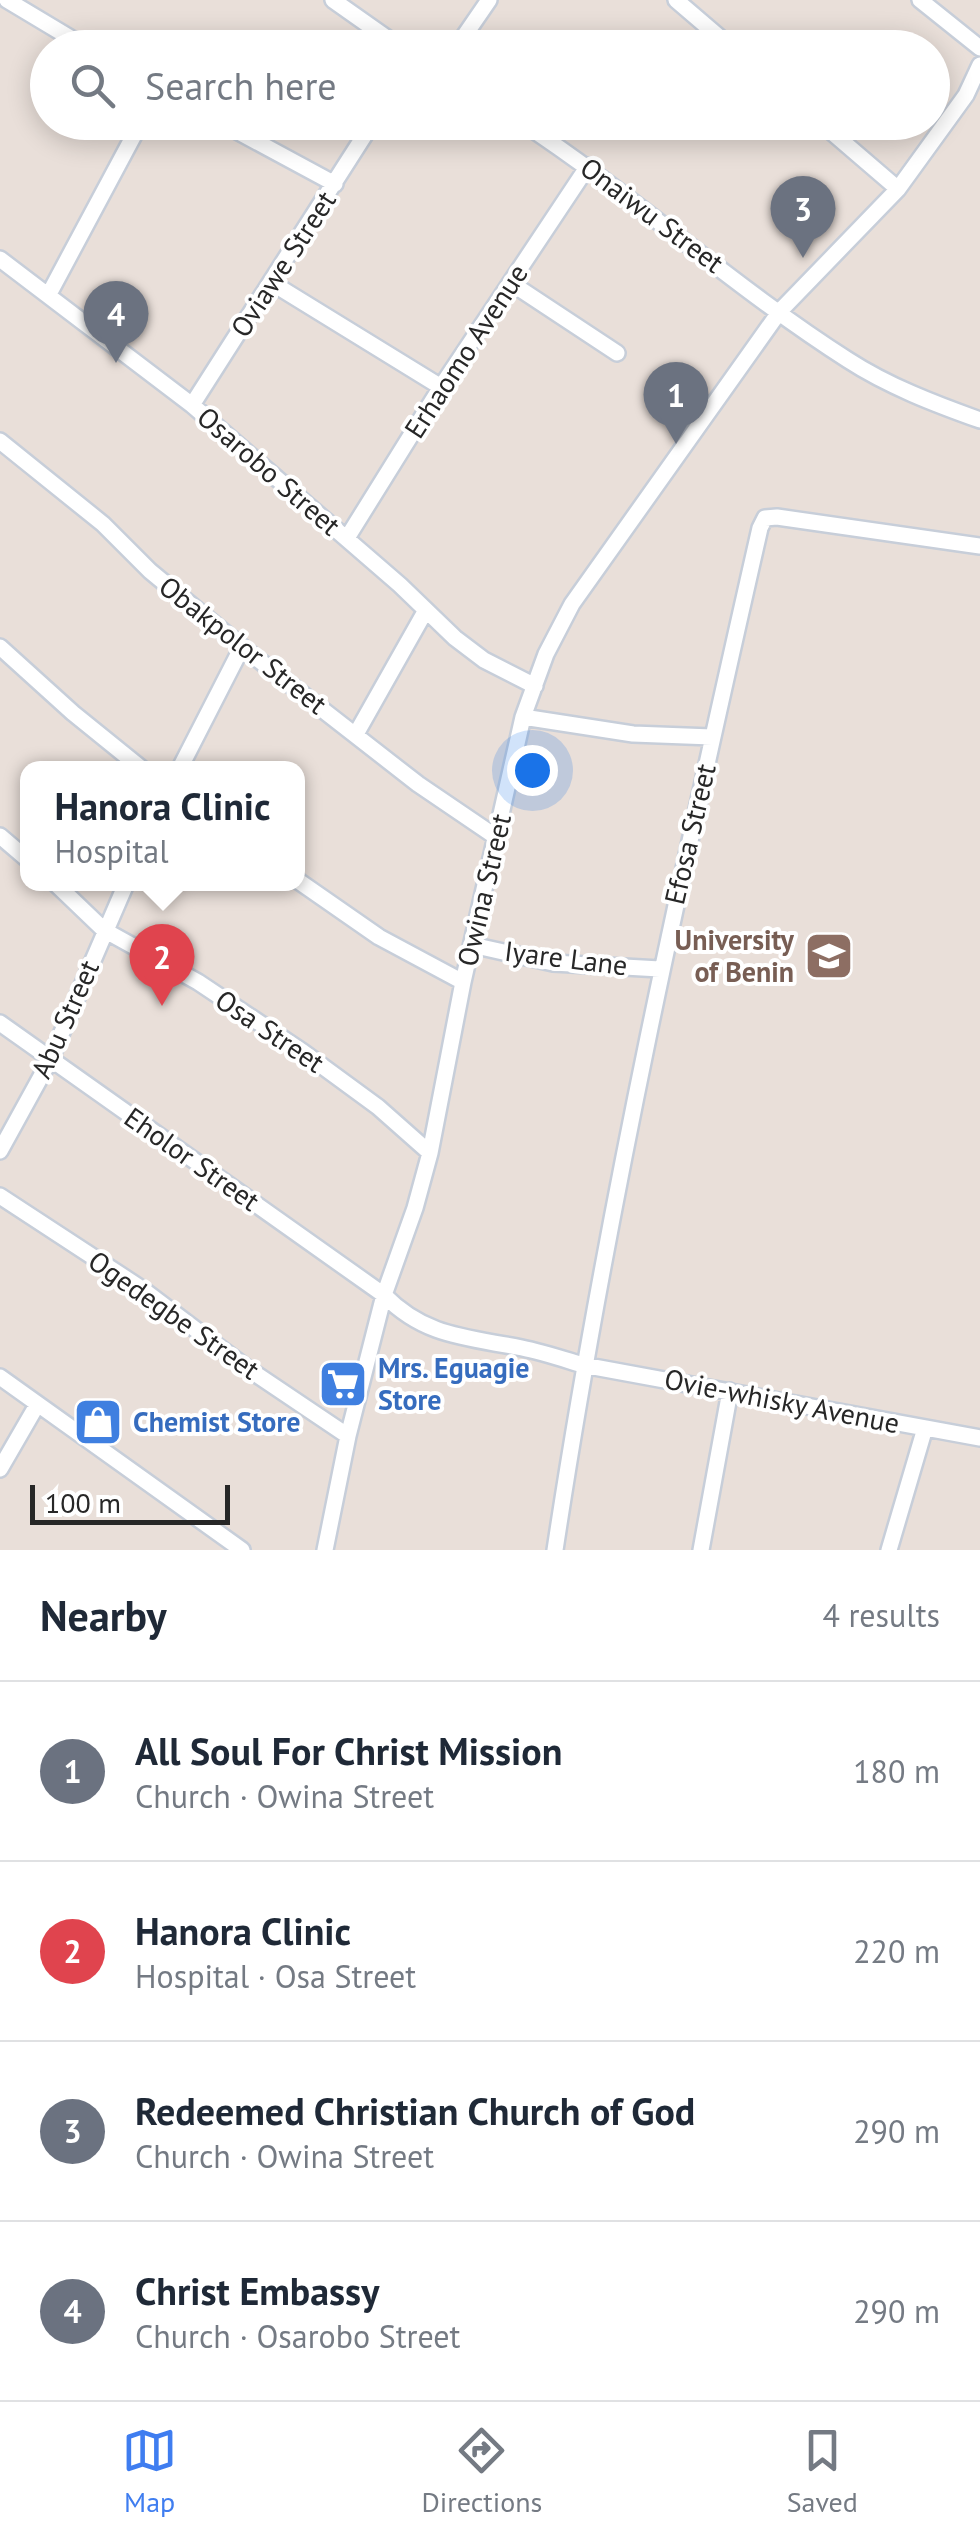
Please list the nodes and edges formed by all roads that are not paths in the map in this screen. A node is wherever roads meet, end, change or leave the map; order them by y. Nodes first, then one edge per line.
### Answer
1 (7, 0) edge
2 (333, 0) edge
3 (490, 0) edge
4 (676, 0) edge
5 (920, 0) edge
6 (58, 30) edge
7 (375, 30) edge
8 (469, 30) edge
9 (711, 30) edge
10 (980, 48) edge
11 (980, 65) edge
12 (966, 94) junction
13 (980, 104) edge
14 (950, 116) edge
15 (131, 140) edge
16 (253, 140) edge
17 (363, 140) edge
18 (548, 140) edge
19 (841, 140) edge
20 (933, 140) edge
21 (588, 166) junction
22 (335, 184) junction
23 (898, 189) junction
24 (0, 258) edge
25 (272, 283) junction
26 (511, 283) junction
27 (48, 294) junction
28 (780, 312) junction
29 (617, 354) dead end
30 (440, 387) junction
31 (192, 405) junction
32 (980, 420) edge
33 (0, 441) edge
34 (347, 538) junction
35 (980, 546) edge
36 (426, 610) junction
37 (0, 647) edge
38 (242, 647) junction
39 (536, 686) junction
40 (522, 716) junction
41 (356, 734) junction
42 (712, 737) junction
43 (133, 761) edge
44 (184, 761) edge
45 (0, 836) edge
46 (496, 837) junction
47 (20, 853) edge
48 (305, 886) edge
49 (63, 891) edge
50 (123, 891) edge
51 (104, 930) junction
52 (472, 945) junction
53 (660, 969) junction
54 (463, 982) junction
55 (0, 1023) edge
56 (50, 1060) junction
57 (0, 1151) edge
58 (430, 1153) junction
59 (0, 1196) edge
60 (384, 1295) junction
61 (583, 1364) junction
62 (0, 1377) edge
63 (730, 1391) junction
64 (36, 1406) junction
65 (925, 1428) junction
66 (348, 1436) junction
67 (980, 1438) edge
68 (0, 1469) edge
69 (242, 1550) edge
70 (325, 1550) edge
71 (556, 1550) edge
72 (700, 1550) edge
73 (889, 1550) edge

1 - 6 street
2 - 7 street
3 - 8 street
4 - 9 street
5 - 10 street
11 - 12 street, Owina Street
12 - 13 street
12 - 14 street, Owina Street
15 - 27 street
16 - 22 street
17 - 22 street, Oviawe Street
18 - 21 street, Onaiwu Street
19 - 23 street
20 - 23 street, Owina Street
21 - 26 street, Erhaomo Avenue
21 - 28 street, Onaiwu Street
22 - 25 street, Oviawe Street
23 - 28 street, Owina Street
24 - 27 street, Osarobo Street
25 - 30 street
25 - 31 street, Oviawe Street
26 - 29 street
26 - 30 street, Erhaomo Avenue
27 - 31 street, Osarobo Street
28 - 32 street, Onaiwu Street
28 - 39 street, Owina Street
30 - 34 street, Erhaomo Avenue
31 - 34 street, Osarobo Street
33 - 38 street, Obakpolor Street
34 - 36 street, Osarobo Street
35 - 42 street, Efosa Street
36 - 39 street, Osarobo Street
36 - 41 street
37 - 43 street
38 - 41 street, Obakpolor Street
38 - 44 street
39 - 40 street, Owina Street
40 - 42 street
40 - 46 street, Owina Street
41 - 46 street, Obakpolor Street
42 - 53 street, Efosa Street
45 - 47 street
46 - 52 street, Owina Street
48 - 54 street
49 - 51 street, Osa Street
50 - 51 street, Abu Street
51 - 56 street, Abu Street
51 - 58 street, Osa Street
52 - 53 street, Iyare Lane
52 - 54 street, Owina Street
53 - 61 street, Efosa Street
54 - 58 street, Owina Street
55 - 56 street, Eholor Street
56 - 57 street, Abu Street
56 - 60 street, Eholor Street
58 - 60 street, Owina Street
59 - 66 street, Ogedegbe Street
60 - 61 street, Eholor Street
60 - 66 street, Owina Street
61 - 63 street, Ovie-whisky Avenue
61 - 71 street, Efosa Street
62 - 64 street
63 - 65 street, Ovie-whisky Avenue
63 - 72 street
64 - 68 street
64 - 69 street
65 - 67 street, Ovie-whisky Avenue
65 - 73 street
66 - 70 street, Owina Street

